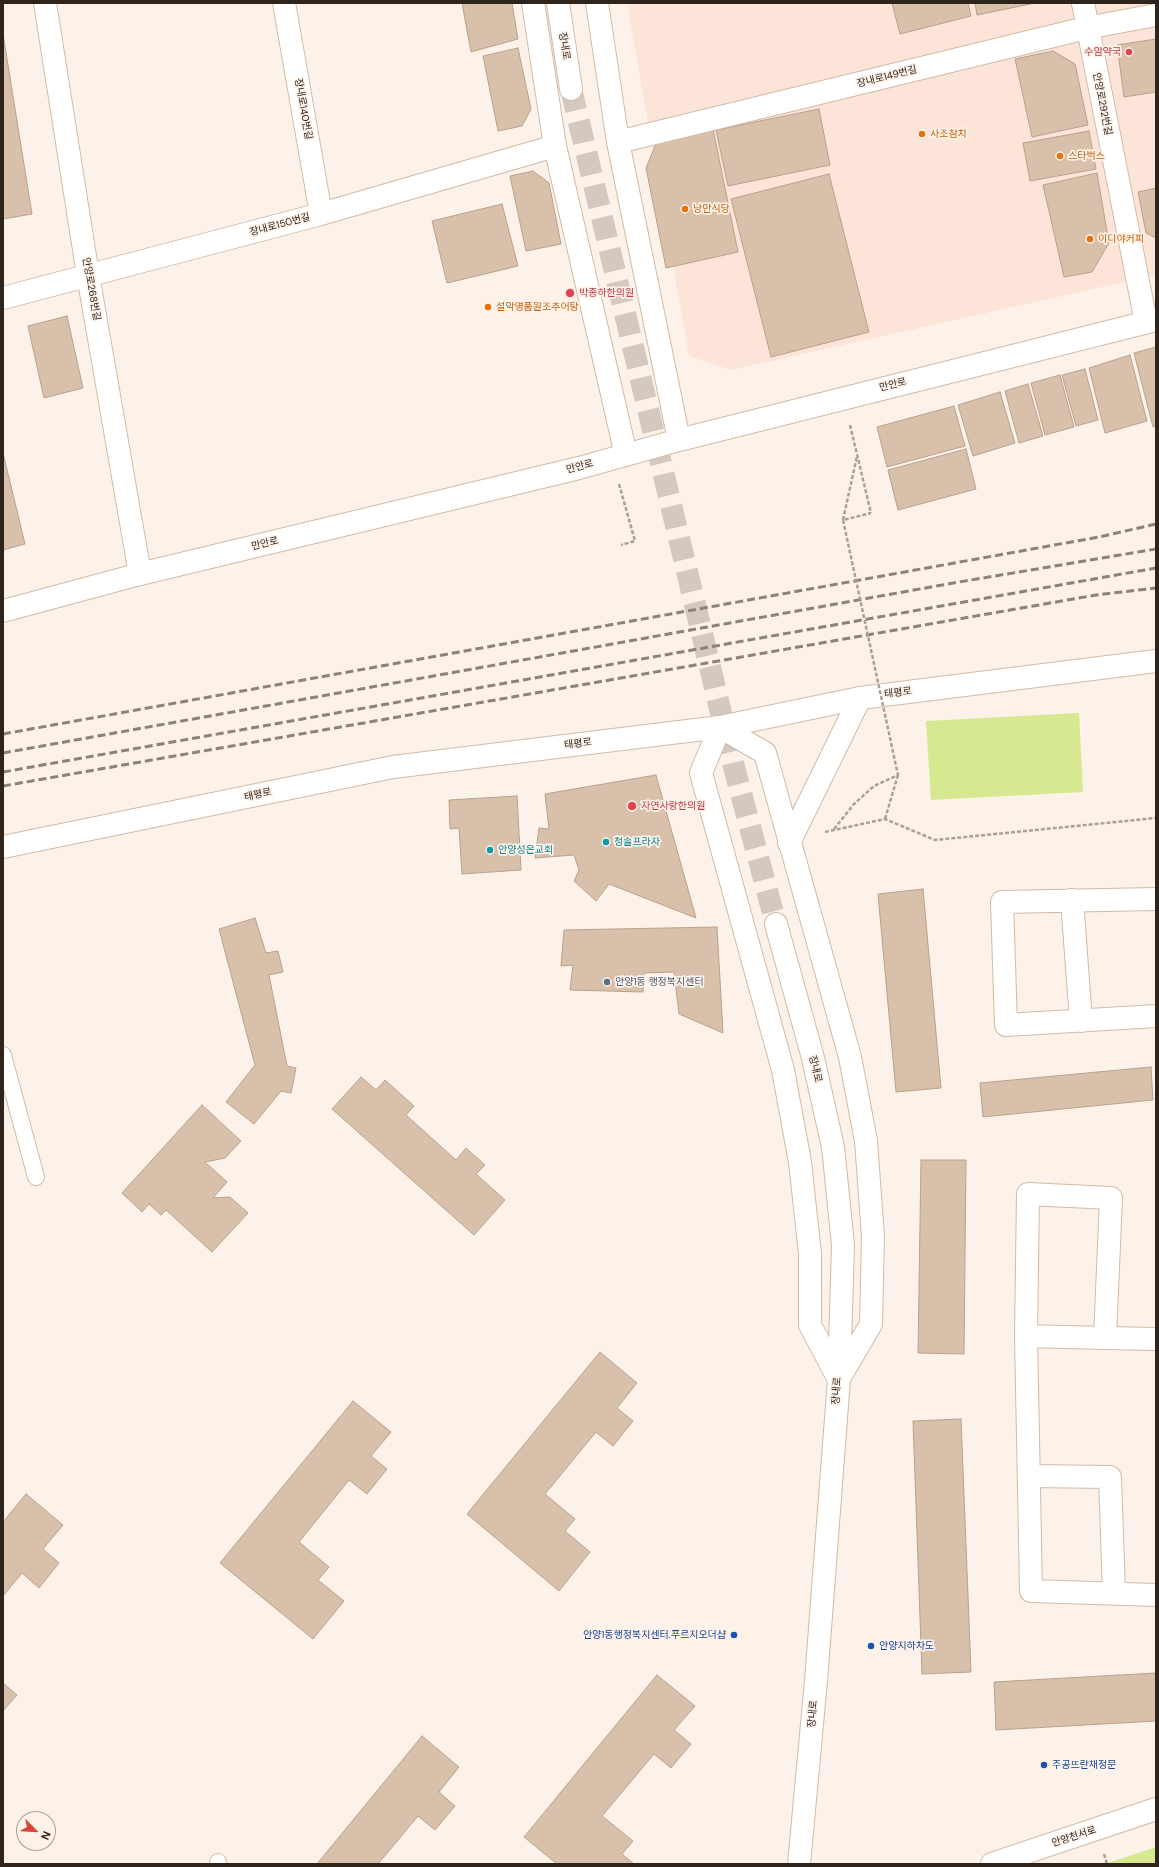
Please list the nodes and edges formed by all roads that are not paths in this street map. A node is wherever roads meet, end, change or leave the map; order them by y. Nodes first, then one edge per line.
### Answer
1 (45, 3) edge
2 (284, 3) edge
3 (533, 3) edge
4 (558, 3) edge
5 (597, 3) edge
6 (1083, 3) edge
7 (1156, 15) edge
8 (1086, 28) junction
9 (571, 89) tunnel mouth
10 (618, 142) junction
11 (554, 146) junction
12 (321, 214) junction
13 (88, 275) junction
14 (3, 298) edge
15 (1151, 321) edge
16 (679, 440) junction
17 (619, 457) junction
18 (140, 574) junction
19 (3, 611) edge
20 (1156, 662) edge
21 (860, 698) junction
22 (720, 727) junction
23 (789, 842) junction
24 (3, 847) edge
25 (1156, 899) edge
26 (1072, 900) junction
27 (776, 924) tunnel mouth
28 (1156, 1016) edge
29 (1081, 1021) junction
30 (3, 1055) edge
31 (36, 1177) dead end
32 (1026, 1336) junction
33 (1105, 1338) junction
34 (1156, 1339) edge
35 (839, 1379) junction
36 (1029, 1476) junction
37 (1114, 1594) junction
38 (1156, 1595) edge
39 (1156, 1809) edge
40 (799, 1864) edge
41 (992, 1864) edge

1 - 13 street, 안양로268번길
2 - 12 street, 장내로140번길
3 - 11 street
4 - 9 street, 장내로
5 - 10 street
6 - 8 street, 안양로292번길
7 - 8 street, 장내로149번길
8 - 10 street, 장내로149번길
8 - 15 street, 안양로292번길
10 - 16 street
11 - 12 street, 장내로150번길
11 - 17 street
12 - 13 street, 장내로150번길
13 - 14 street, 장내로150번길
13 - 18 street, 안양로268번길
15 - 16 street, 만안로
16 - 17 street, 만안로
17 - 18 street, 만안로
18 - 19 street, 만안로
20 - 21 street, 태평로
21 - 22 street, 태평로
21 - 23 street
22 - 23 street
22 - 24 street, 태평로
22 - 35 street
23 - 35 street
25 - 26 street
26 - 29 street
26 - 29 street
27 - 35 street, 장내로
28 - 29 street
30 - 31 lane
32 - 33 street
32 - 33 street
32 - 36 street
33 - 34 street
35 - 40 street, 장내로
36 - 37 street
36 - 37 street
37 - 38 street
39 - 41 street, 안양천서로

